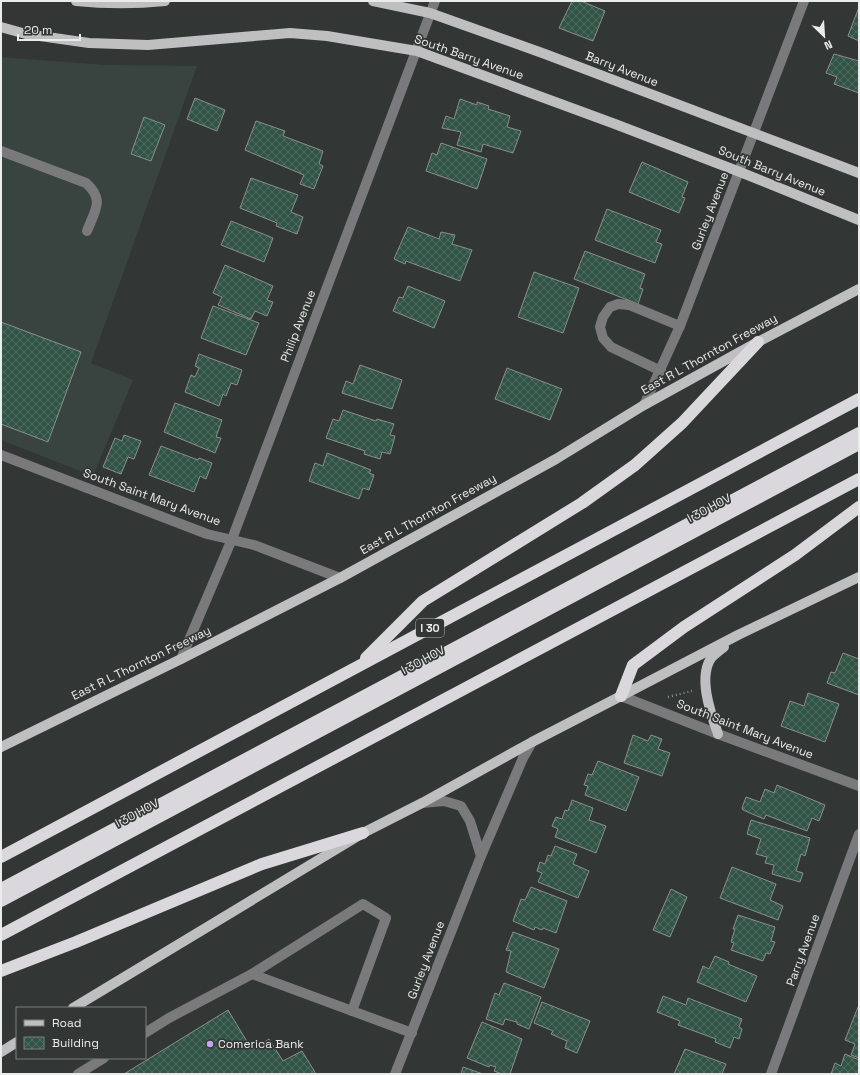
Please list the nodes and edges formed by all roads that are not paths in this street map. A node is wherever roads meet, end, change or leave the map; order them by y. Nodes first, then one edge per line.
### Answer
1 (76, 1) edge
2 (165, 1) edge
3 (373, 1) edge
4 (435, 1) edge
5 (804, 1) edge
6 (430, 13) junction
7 (1, 27) edge
8 (417, 51) junction
9 (754, 134) junction
10 (1, 151) edge
11 (740, 172) junction
12 (859, 173) edge
13 (859, 220) edge
14 (87, 231) dead end
15 (859, 289) edge
16 (680, 326) junction
17 (758, 342) junction
18 (661, 371) junction
19 (859, 400) edge
20 (644, 406) junction
21 (859, 433) edge
22 (859, 444) edge
23 (1, 455) edge
24 (859, 479) edge
25 (859, 507) edge
26 (232, 539) junction
27 (340, 578) junction
28 (858, 578) edge
29 (738, 635) junction
30 (181, 659) junction
31 (356, 668) junction
32 (621, 696) junction
33 (718, 734) junction
34 (532, 742) junction
35 (1, 747) edge
36 (859, 786) edge
37 (422, 803) junction
38 (363, 833) junction
39 (859, 834) edge
40 (481, 856) junction
41 (1, 857) edge
42 (1, 889) edge
43 (1, 901) edge
44 (1, 935) edge
45 (1, 971) edge
46 (252, 974) junction
47 (75, 1007) edge
48 (352, 1011) junction
49 (146, 1032) edge
50 (412, 1033) junction
51 (16, 1043) edge
52 (1, 1052) edge
53 (102, 1059) edge
54 (78, 1074) edge
55 (395, 1074) edge
56 (771, 1074) edge

1 - 2 main road
3 - 6 main road, Barry Avenue
4 - 6 street, Philip Avenue
5 - 9 street, Gurley Avenue
6 - 8 street, Philip Avenue
6 - 9 main road, Barry Avenue
7 - 8 main road, South Barry Avenue
8 - 11 main road, South Barry Avenue
8 - 26 street, Philip Avenue
9 - 11 street, Gurley Avenue
9 - 12 main road, Barry Avenue
10 - 14 street
11 - 13 main road, South Barry Avenue
11 - 16 street, Gurley Avenue
15 - 17 main road, East R L Thornton Freeway
16 - 18 street, Gurley Avenue
16 - 18 street
17 - 20 main road, East R L Thornton Freeway
17 - 31 highway
18 - 20 street, Gurley Avenue
19 - 31 highway, I 30
20 - 27 main road, East R L Thornton Freeway
21 - 42 highway, I 30 HOV
22 - 43 highway, I 30 HOV
23 - 26 street, South Saint Mary Avenue
24 - 44 highway
25 - 32 highway
26 - 27 street, South Saint Mary Avenue
26 - 30 street, Philip Avenue
27 - 30 main road, East R L Thornton Freeway
28 - 29 main road
29 - 32 main road
29 - 33 main road
30 - 35 main road, East R L Thornton Freeway
31 - 41 highway, I 30
32 - 33 street, South Saint Mary Avenue
32 - 34 main road
33 - 36 street, South Saint Mary Avenue
34 - 37 main road
34 - 40 street, Gurley Avenue
37 - 38 main road
37 - 40 street
38 - 45 highway
38 - 47 main road
39 - 56 street, Parry Avenue
40 - 50 street, Gurley Avenue
46 - 48 street
46 - 48 street
46 - 49 street
48 - 50 street
50 - 55 street, Gurley Avenue
51 - 52 main road
53 - 54 street

